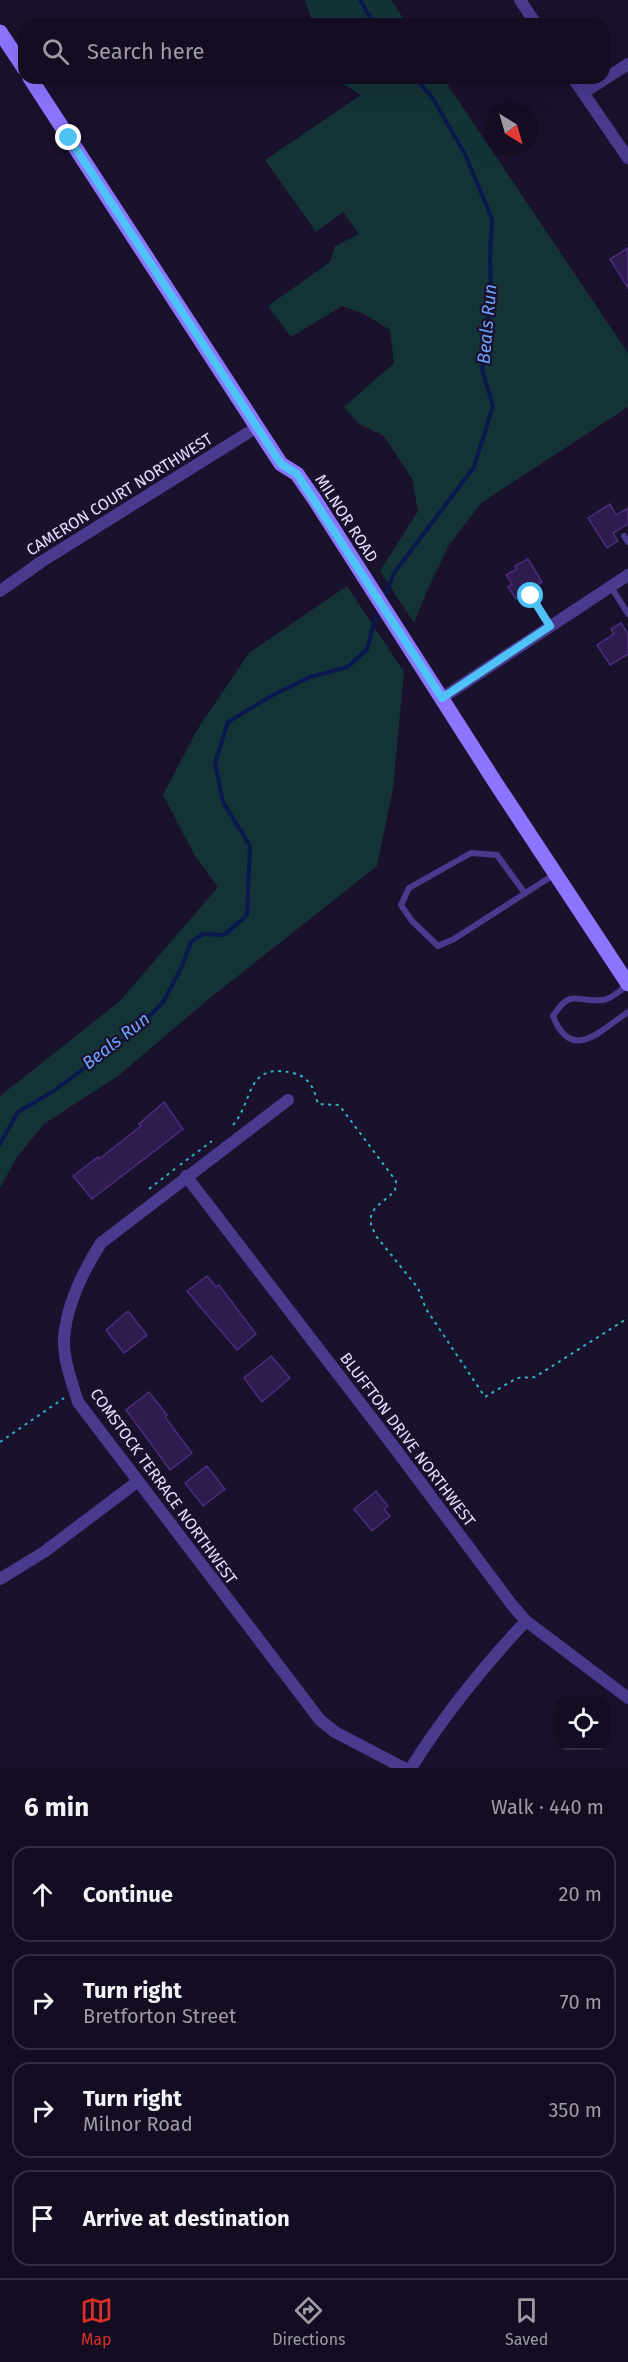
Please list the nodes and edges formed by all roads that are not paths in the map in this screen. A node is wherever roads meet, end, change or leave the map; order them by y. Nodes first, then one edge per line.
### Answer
1 (520, 0) edge
2 (532, 18) edge
3 (0, 32) edge
4 (18, 59) edge
5 (628, 64) edge
6 (610, 76) edge
7 (34, 84) edge
8 (577, 84) edge
9 (598, 84) edge
10 (584, 93) junction
11 (628, 158) edge
12 (257, 427) junction
13 (628, 575) edge
14 (611, 586) junction
15 (0, 591) edge
16 (531, 596) dead end
17 (628, 614) edge
18 (550, 626) junction
19 (442, 698) junction
20 (556, 874) junction
21 (524, 892) junction
22 (628, 984) edge
23 (628, 1012) edge
24 (288, 1100) dead end
25 (186, 1176) junction
26 (137, 1482) junction
27 (0, 1579) edge
28 (526, 1621) junction
29 (628, 1698) edge
30 (404, 1768) edge
31 (411, 1768) edge

1 - 2 street
3 - 4 main road
5 - 6 street
7 - 12 main road, MILNOR ROAD
8 - 10 street
9 - 10 street
10 - 11 street
12 - 15 street, CAMERON COURT NORTHWEST
12 - 19 main road, MILNOR ROAD
13 - 14 street
14 - 17 lane
14 - 18 street
16 - 18 lane
18 - 19 street
19 - 20 main road, MILNOR ROAD
20 - 21 lane
20 - 22 main road, MILNOR ROAD
21 - 21 lane
22 - 23 lane
24 - 25 street, COMSTOCK TERRACE NORTHWEST
25 - 26 street, COMSTOCK TERRACE NORTHWEST
25 - 28 street, BLUFFTON DRIVE NORTHWEST
26 - 27 street
26 - 30 street, COMSTOCK TERRACE NORTHWEST
28 - 29 street, BLUFFTON DRIVE NORTHWEST
28 - 31 street

